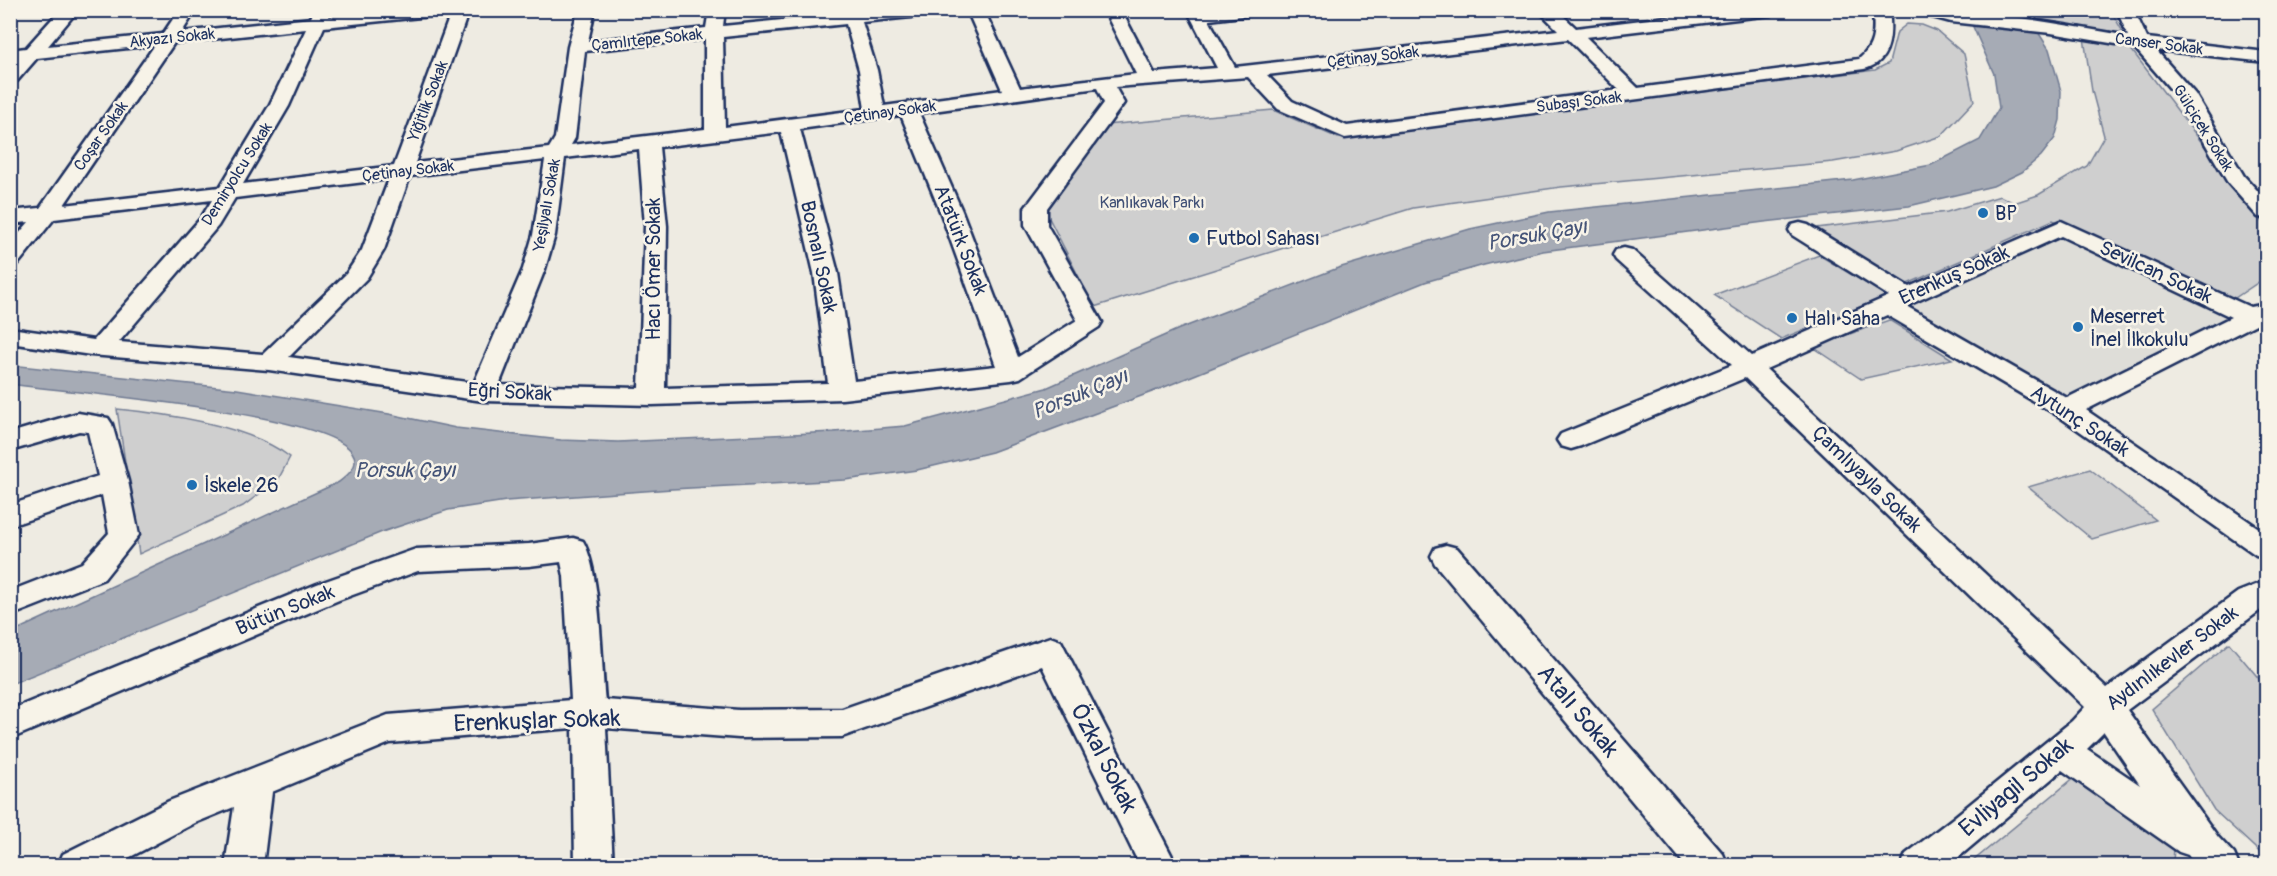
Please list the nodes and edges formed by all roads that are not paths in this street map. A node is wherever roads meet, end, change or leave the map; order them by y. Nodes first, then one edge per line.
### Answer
1 (70, 10) edge
2 (188, 10) edge
3 (440, 10) edge
4 (461, 10) edge
5 (587, 10) edge
6 (717, 10) edge
7 (931, 10) edge
8 (975, 10) edge
9 (1112, 10) edge
10 (1251, 10) edge
11 (1546, 10) edge
12 (1771, 10) edge
13 (1881, 10) edge
14 (1927, 10) edge
15 (2125, 10) edge
16 (1197, 13) edge
17 (850, 14) edge
18 (320, 16) edge
19 (714, 33) junction
20 (1573, 34) junction
21 (168, 39) junction
22 (2140, 43) junction
23 (577, 47) junction
24 (32, 52) junction
25 (10, 55) edge
26 (2266, 57) edge
27 (2161, 67) junction
28 (2266, 67) edge
29 (1253, 70) junction
30 (1229, 73) junction
31 (10, 77) edge
32 (1147, 77) junction
33 (1103, 82) junction
34 (1014, 95) junction
35 (1634, 95) junction
36 (908, 110) junction
37 (876, 114) junction
38 (789, 125) junction
39 (715, 134) junction
40 (648, 141) junction
41 (556, 153) junction
42 (401, 172) junction
43 (2235, 179) junction
44 (2266, 180) edge
45 (227, 193) junction
46 (2266, 212) edge
47 (47, 214) junction
48 (10, 218) edge
49 (2061, 228) joint
50 (1800, 230) dead end
51 (1624, 255) dead end
52 (10, 259) edge
53 (1896, 300) junction
54 (2259, 312) edge
55 (10, 335) edge
56 (101, 348) junction
57 (269, 362) junction
58 (1749, 367) junction
59 (1011, 372) junction
60 (842, 391) junction
61 (483, 393) junction
62 (652, 397) junction
63 (2066, 409) junction
64 (1570, 440) dead end
65 (10, 442) edge
66 (114, 481) junction
67 (10, 516) edge
68 (2266, 547) edge
69 (1446, 556) dead end
70 (2266, 593) edge
71 (10, 604) edge
72 (1050, 650) joint
73 (589, 713) junction
74 (10, 725) edge
75 (2084, 729) junction
76 (255, 783) junction
77 (2213, 857) edge
78 (76, 866) edge
79 (244, 866) edge
80 (594, 866) edge
81 (1159, 866) edge
82 (1710, 866) edge
83 (1919, 866) edge

1 - 24 street
2 - 21 street, Coşar Sokak
3 - 18 street, Akyazı Sokak
4 - 42 street, Yiğitlik Sokak
5 - 23 street, Yeşilyalı Sokak
6 - 19 street
7 - 17 street, Çamlıtepe Sokak
8 - 34 street
9 - 32 street
10 - 16 street
11 - 20 street
12 - 20 street, Çetinay Sokak
13 - 35 street, Subaşı Sokak
14 - 22 street, Canser Sokak
15 - 22 street, Gülçiçek Sokak
16 - 30 street
17 - 19 street, Çamlıtepe Sokak
17 - 37 street
18 - 21 street, Akyazı Sokak
18 - 45 street, Demiryolcu Sokak
19 - 23 street, Çamlıtepe Sokak
19 - 39 street
20 - 29 street, Çetinay Sokak
20 - 35 street
21 - 24 street, Akyazı Sokak
21 - 47 street, Coşar Sokak
22 - 26 street, Canser Sokak
22 - 27 street, Gülçiçek Sokak
23 - 41 street, Yeşilyalı Sokak
24 - 25 street, Akyazı Sokak
24 - 31 street
27 - 28 street
27 - 43 street, Gülçiçek Sokak
29 - 30 street, Çetinay Sokak
29 - 35 street, Subaşı Sokak
30 - 32 street, Çetinay Sokak
32 - 33 street, Çetinay Sokak
33 - 34 street, Çetinay Sokak
33 - 59 street
34 - 36 street, Çetinay Sokak
36 - 37 street, Çetinay Sokak
36 - 59 street, Atatürk Sokak
37 - 38 street, Çetinay Sokak
38 - 39 street, Çetinay Sokak
38 - 60 street, Bosnalı Sokak
39 - 40 street, Çetinay Sokak
40 - 41 street, Çetinay Sokak
40 - 62 street, Hacı Ömer Sokak
41 - 42 street, Çetinay Sokak
41 - 61 street, Yeşilyalı Sokak
42 - 45 street, Çetinay Sokak
42 - 57 street, Yiğitlik Sokak
43 - 44 street
43 - 46 street, Gülçiçek Sokak
45 - 47 street, Çetinay Sokak
45 - 56 street, Demiryolcu Sokak
47 - 48 street, Çetinay Sokak
47 - 52 street, Coşar Sokak
49 - 53 street, Erenkuş Sokak
49 - 54 street, Sevilcan Sokak
50 - 53 street, Aytunç Sokak
51 - 58 street, Çamlıyayla Sokak
53 - 58 street, Erenkuş Sokak
53 - 63 street, Aytunç Sokak
54 - 63 street
55 - 56 street, Eğri Sokak
56 - 57 street, Eğri Sokak
57 - 61 street, Eğri Sokak
58 - 64 street, Erenkuş Sokak
58 - 75 street, Çamlıyayla Sokak
59 - 60 street, Eğri Sokak
60 - 62 street, Eğri Sokak
61 - 62 street, Eğri Sokak
63 - 68 street, Aytunç Sokak
65 - 66 street
66 - 67 street
66 - 71 street
69 - 82 street, Atalı Sokak
70 - 75 street, Aydınlıkevler Sokak
72 - 73 street, Erenkuşlar Sokak
72 - 81 street, Özkal Sokak
73 - 74 street, Bütün Sokak
73 - 76 street, Erenkuşlar Sokak
73 - 80 street
75 - 77 street
75 - 77 street
75 - 83 street, Evliyagil Sokak
76 - 78 street, Erenkuşlar Sokak
76 - 79 street

